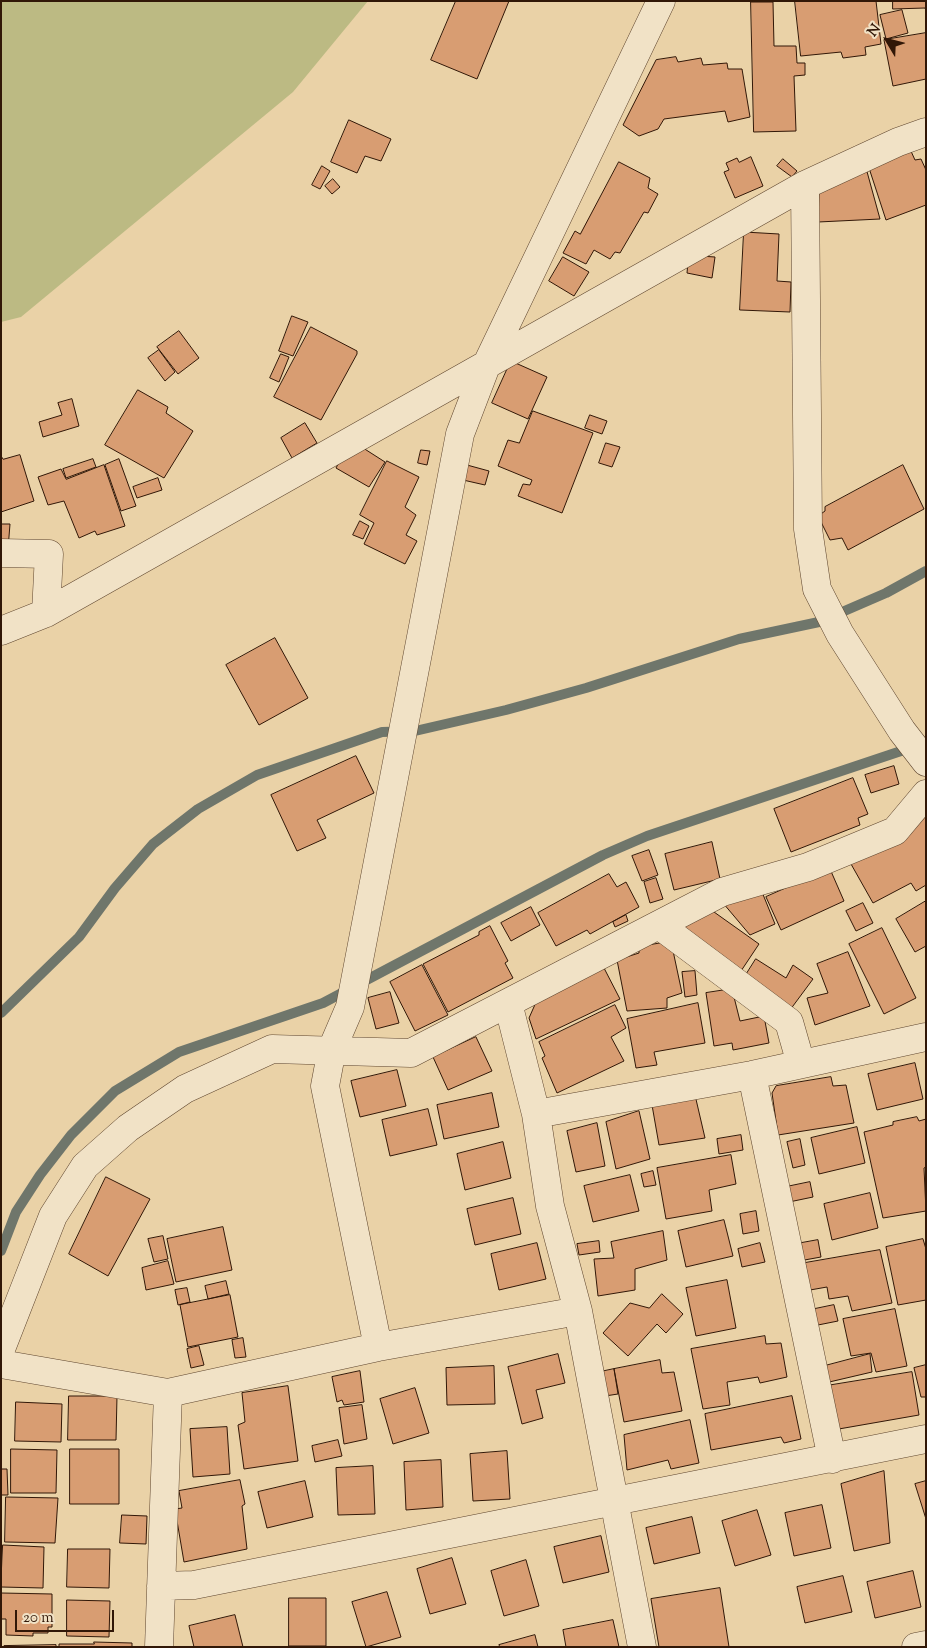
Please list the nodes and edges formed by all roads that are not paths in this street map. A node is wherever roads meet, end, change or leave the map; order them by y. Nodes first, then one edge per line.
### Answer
1 (661, 1) edge
2 (926, 132) edge
3 (805, 185) junction
4 (486, 366) junction
5 (1, 553) edge
6 (46, 613) junction
7 (1, 630) edge
8 (926, 762) edge
9 (926, 794) edge
10 (659, 925) junction
11 (508, 1004) junction
12 (926, 1037) edge
13 (332, 1050) junction
14 (801, 1064) junction
15 (752, 1074) junction
16 (536, 1114) junction
17 (578, 1311) junction
18 (378, 1347) junction
19 (1, 1349) edge
20 (1, 1364) edge
21 (168, 1393) junction
22 (926, 1439) edge
23 (832, 1459) junction
24 (613, 1503) junction
25 (161, 1586) junction
26 (926, 1645) edge
27 (159, 1647) edge
28 (642, 1647) edge
29 (916, 1647) edge

1 - 4 street
2 - 3 street
3 - 4 street
3 - 8 street
4 - 6 street
4 - 13 street
5 - 6 street
6 - 7 street
9 - 10 street
10 - 11 street
10 - 14 street
11 - 13 street
11 - 16 street
12 - 14 street
13 - 18 street
13 - 19 street
14 - 15 street
15 - 16 street
15 - 23 street
16 - 17 street
17 - 18 street
17 - 24 street
18 - 21 street
20 - 21 street
21 - 25 street
22 - 23 street
23 - 24 street
24 - 25 street
24 - 28 street
25 - 27 street
26 - 29 street

